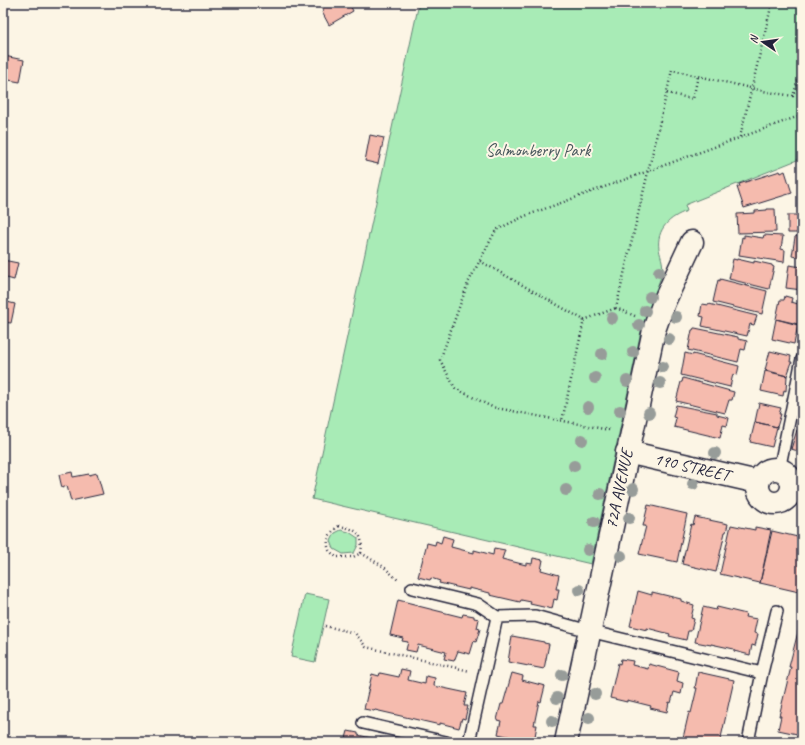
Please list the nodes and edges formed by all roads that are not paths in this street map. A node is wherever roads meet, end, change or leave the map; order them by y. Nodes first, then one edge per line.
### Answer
1 (692, 242) dead end
2 (802, 359) edge
3 (627, 452) junction
4 (758, 482) junction
5 (792, 487) edge
6 (412, 588) road end
7 (777, 611) dead end
8 (497, 617) junction
9 (589, 631) junction
10 (762, 673) junction
11 (363, 723) dead end
12 (446, 742) edge
13 (469, 742) edge
14 (566, 742) edge
15 (748, 742) edge

1 - 3 street, 72A AVENUE
2 - 5 lane
3 - 4 street, 190 STREET
3 - 9 street, 72A AVENUE
4 - 5 street
4 - 5 street
6 - 8 lane
7 - 10 lane
8 - 9 lane
8 - 13 lane
9 - 10 lane
9 - 14 street, 72A AVENUE
10 - 15 lane
11 - 12 lane

